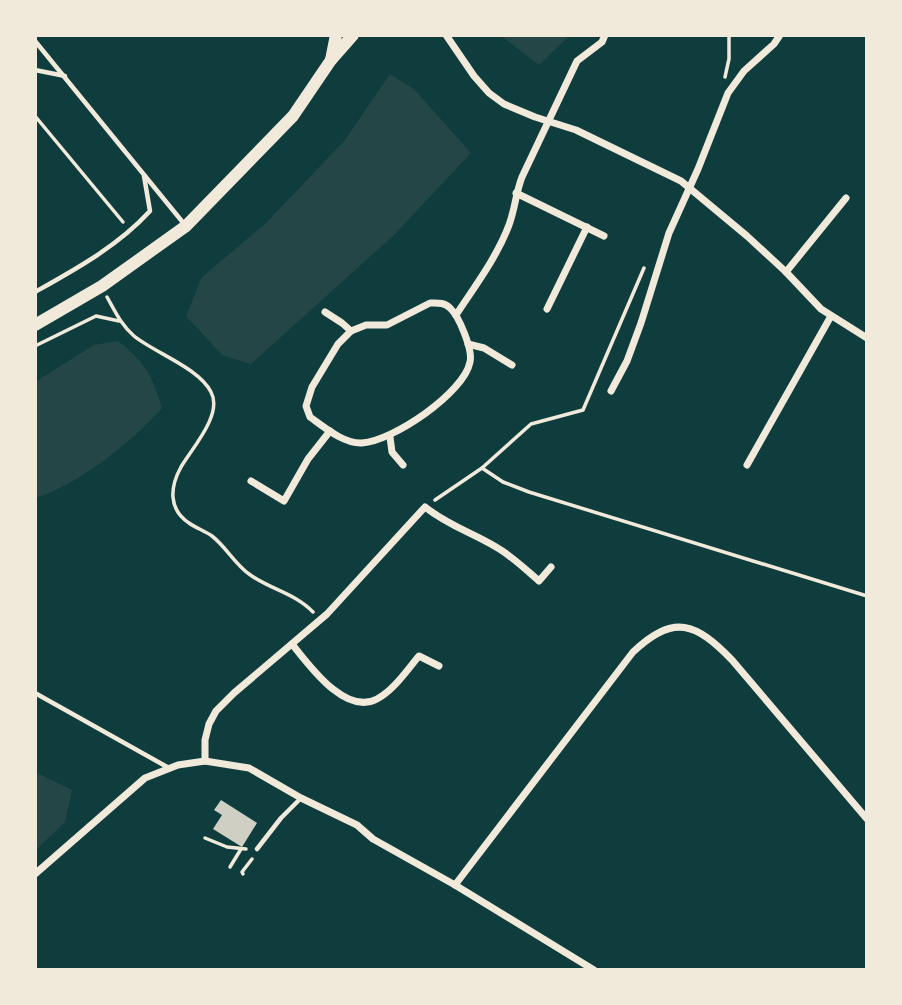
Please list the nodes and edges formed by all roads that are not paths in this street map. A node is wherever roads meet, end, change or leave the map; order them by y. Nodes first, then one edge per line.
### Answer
1 (335, 35) edge
2 (353, 35) edge
3 (446, 35) edge
4 (605, 35) edge
5 (780, 35) edge
6 (35, 41) edge
7 (331, 60) junction
8 (35, 70) edge
9 (65, 76) junction
10 (548, 121) junction
11 (144, 175) junction
12 (689, 188) junction
13 (516, 193) junction
14 (846, 198) dead end
15 (186, 226) junction
16 (587, 227) junction
17 (604, 236) dead end
18 (786, 272) junction
19 (35, 292) edge
20 (547, 309) dead end
21 (325, 312) dead end
22 (456, 315) junction
23 (831, 316) junction
24 (35, 325) edge
25 (351, 331) junction
26 (867, 338) edge
27 (468, 344) junction
28 (512, 365) dead end
29 (611, 391) dead end
30 (330, 430) junction
31 (390, 437) junction
32 (747, 464) dead end
33 (402, 465) dead end
34 (251, 481) dead end
35 (551, 566) dead end
36 (292, 644) junction
37 (439, 666) dead end
38 (35, 693) edge
39 (205, 761) junction
40 (170, 768) junction
41 (302, 798) junction
42 (867, 819) edge
43 (257, 849) road end
44 (35, 874) edge
45 (455, 885) junction
46 (594, 970) edge

1 - 7 street
2 - 7 street
3 - 10 street
4 - 10 street
5 - 12 street
6 - 9 lane
7 - 15 street
8 - 9 lane
9 - 11 lane
10 - 12 street
10 - 13 street
11 - 15 lane
11 - 19 lane
12 - 18 street
12 - 29 street
13 - 16 street
13 - 22 street
14 - 18 street
15 - 24 street
16 - 17 street
16 - 20 street
18 - 23 street
21 - 25 street
22 - 25 street
22 - 27 street
23 - 26 street
23 - 32 street
25 - 30 street
27 - 28 street
27 - 31 street
30 - 31 street
30 - 34 street
31 - 33 street
35 - 36 street
36 - 37 street
36 - 39 street
38 - 40 lane
39 - 40 street
39 - 41 street
40 - 44 street
41 - 43 lane
41 - 45 street
42 - 45 street
45 - 46 street

